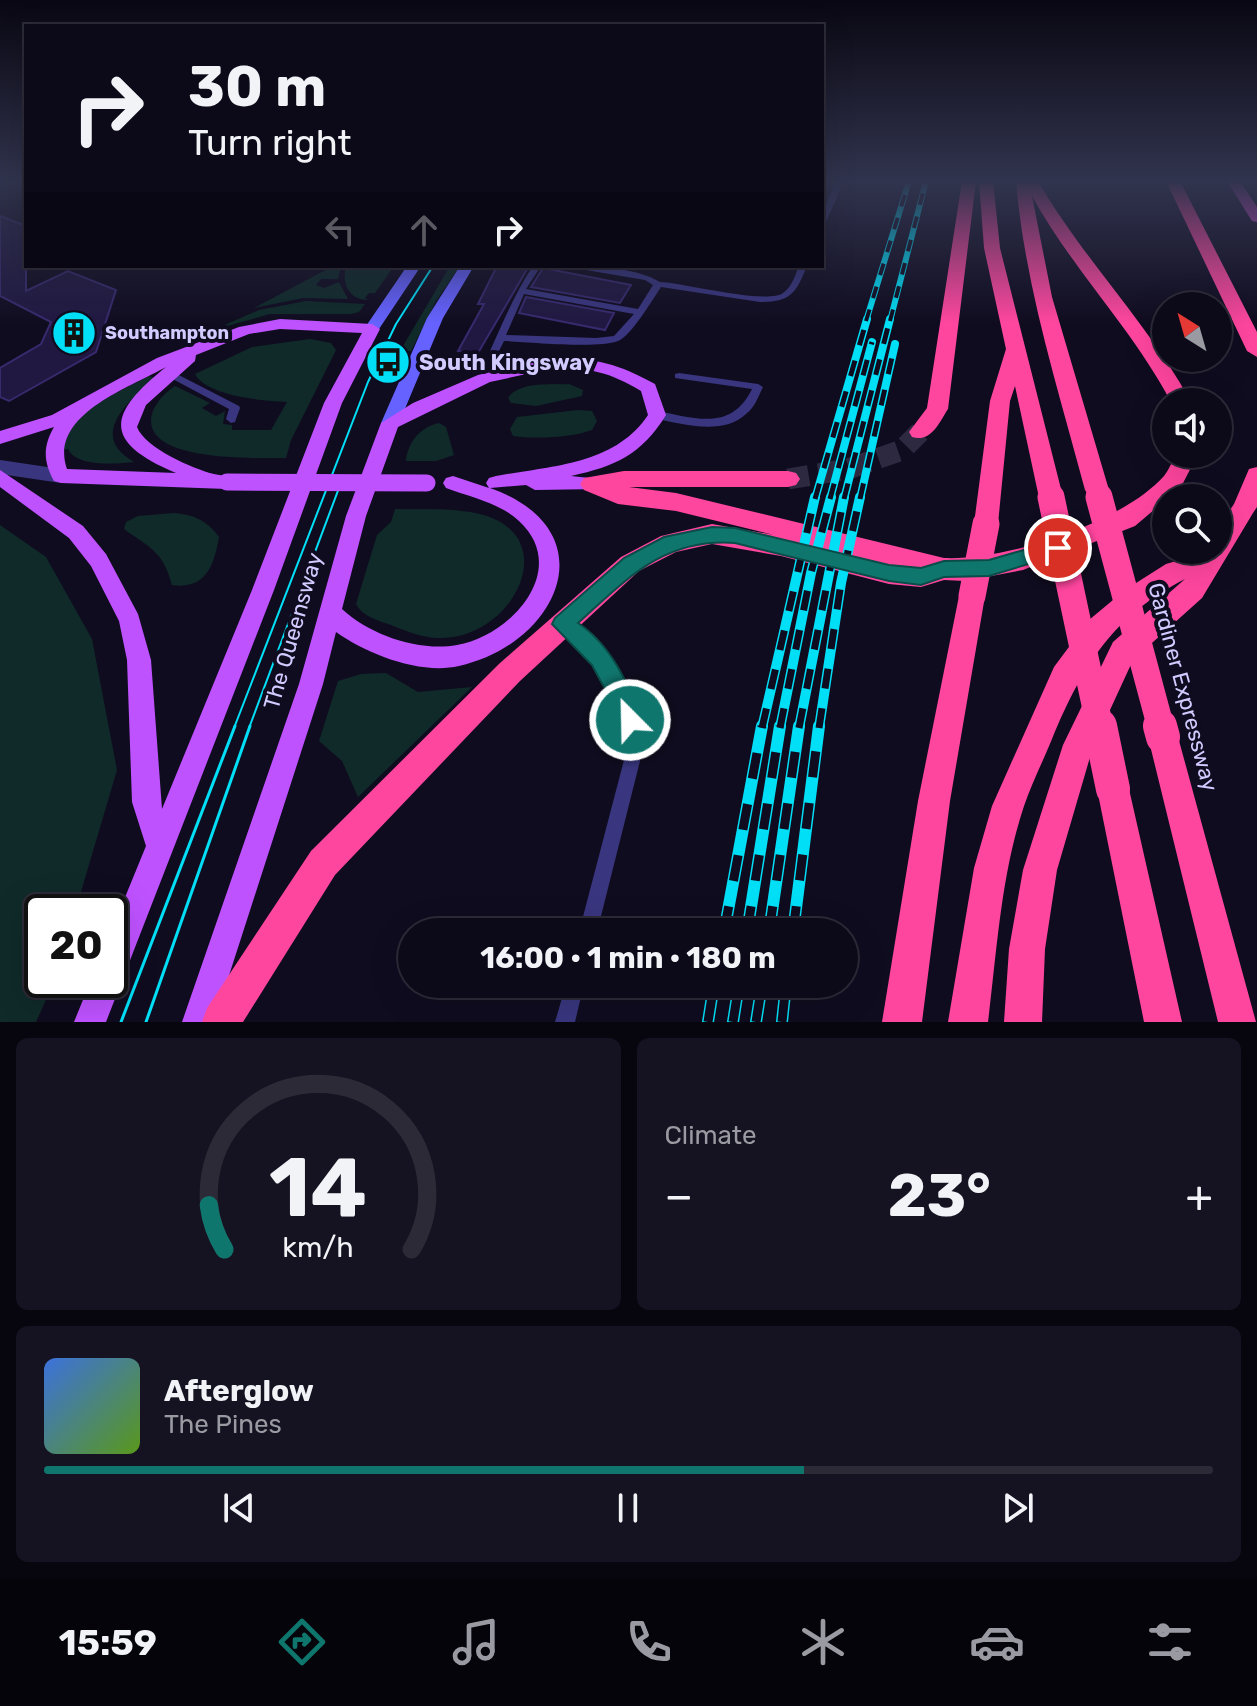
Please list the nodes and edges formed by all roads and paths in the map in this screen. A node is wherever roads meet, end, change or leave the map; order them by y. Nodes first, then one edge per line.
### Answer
1 (962, 229) edge
2 (990, 229) edge
3 (1028, 229) edge
4 (1058, 229) edge
5 (1197, 229) edge
6 (413, 268) edge
7 (466, 268) edge
8 (536, 268) edge
9 (595, 268) edge
10 (802, 268) edge
11 (658, 284) junction
12 (521, 291) junction
13 (640, 312) junction
14 (372, 329) junction
15 (500, 338) junction
16 (199, 348) junction
17 (1016, 349) junction
18 (495, 351) dead end
19 (1257, 351) edge
20 (171, 374) junction
21 (679, 376) dead end
22 (1174, 388) edge
23 (76, 411) junction
24 (657, 415) junction
25 (231, 419) dead end
26 (390, 423) junction
27 (920, 432) tunnel mouth
28 (0, 438) edge
29 (0, 467) edge
30 (1180, 468) edge
31 (1257, 475) edge
32 (61, 476) junction
33 (0, 477) edge
34 (788, 479) tunnel mouth
35 (220, 482) junction
36 (453, 483) junction
37 (496, 483) junction
38 (592, 484) junction
39 (1232, 526) edge
40 (1191, 564) edge
41 (1208, 564) edge
42 (944, 569) junction
43 (330, 611) junction
44 (563, 624) junction
45 (160, 845) junction
46 (592, 918) edge
47 (128, 926) edge
48 (100, 998) edge
49 (571, 998) edge
50 (90, 1022) edge
51 (198, 1022) edge
52 (221, 1022) edge
53 (565, 1022) edge
54 (902, 1022) edge
55 (968, 1022) edge
56 (1023, 1022) edge
57 (1163, 1022) edge
58 (1237, 1022) edge

1 - 27 highway
2 - 17 highway
3 - 58 highway, Gardiner Expressway, bridge
4 - 22 highway
5 - 19 highway
6 - 14 main road, The Queensway
7 - 26 main road, The Queensway
8 - 12 lane
9 - 11 lane
10 - 11 lane
11 - 13 lane
12 - 13 lane
12 - 15 lane
13 - 15 lane
14 - 16 main road
14 - 45 main road, The Queensway
15 - 18 lane
16 - 20 main road
16 - 23 main road
17 - 54 highway, bridge
17 - 57 highway, bridge
20 - 25 lane
20 - 35 main road
21 - 24 lane
23 - 28 main road
23 - 32 main road
24 - 26 main road
24 - 37 main road
26 - 43 main road, The Queensway
29 - 32 street
30 - 42 highway
31 - 39 highway
32 - 35 main road
33 - 45 main road
34 - 38 highway
35 - 36 main road, bridge
36 - 37 main road
36 - 43 main road
37 - 38 main road
38 - 42 highway
40 - 55 highway
41 - 56 highway
42 - 44 highway
43 - 51 main road, The Queensway
44 - 46 lane
44 - 52 highway
45 - 47 main road, The Queensway
48 - 50 main road
49 - 53 lane

